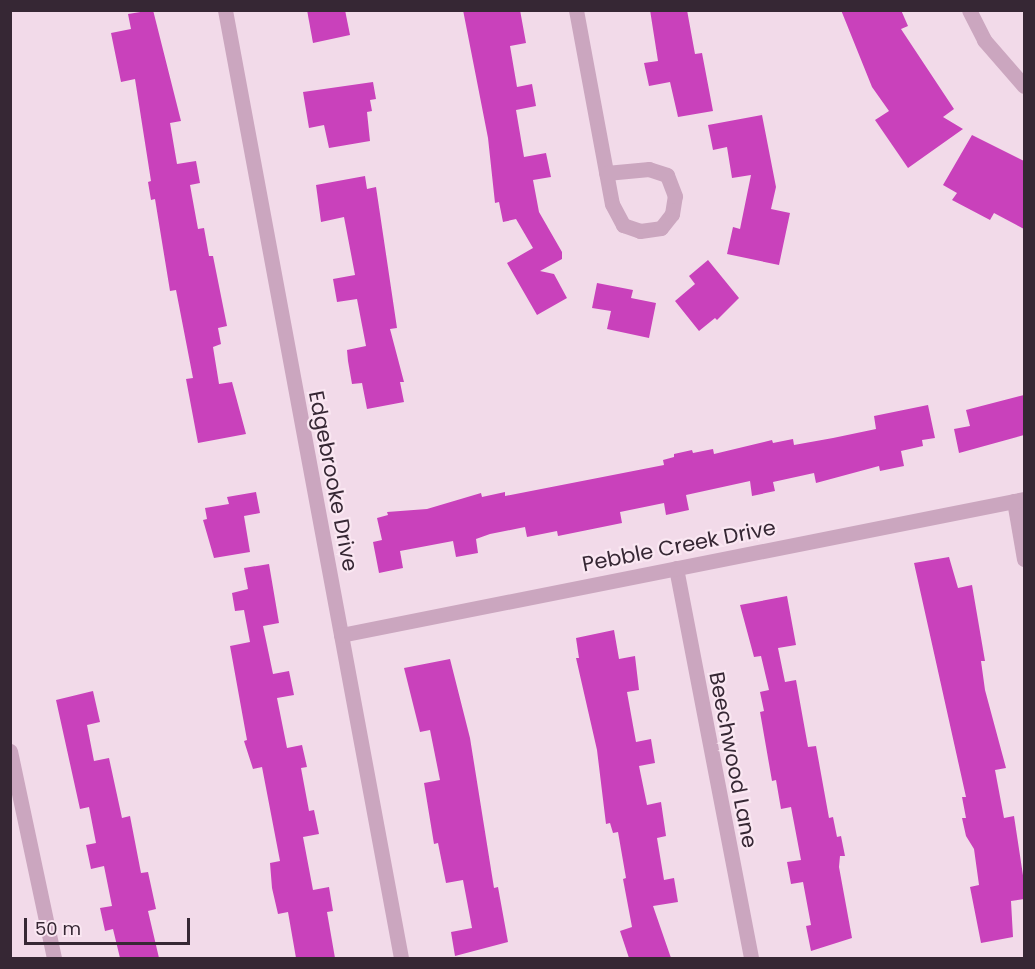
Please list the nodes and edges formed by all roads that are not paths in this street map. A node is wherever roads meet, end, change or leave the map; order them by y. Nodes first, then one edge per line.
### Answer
1 (225, 10) edge
2 (576, 10) edge
3 (969, 10) edge
4 (1024, 86) edge
5 (606, 173) junction
6 (1019, 500) edge
7 (1024, 559) edge
8 (675, 568) junction
9 (341, 635) junction
10 (10, 751) edge
11 (54, 958) edge
12 (400, 958) edge
13 (751, 958) edge

1 - 9 street, Edgebrooke Drive
2 - 5 street
3 - 4 street
5 - 5 street
6 - 7 street
6 - 8 street, Pebble Creek Drive
8 - 9 street, Pebble Creek Drive
8 - 13 street, Beechwood Lane
9 - 12 street, Edgebrooke Drive
10 - 11 street

